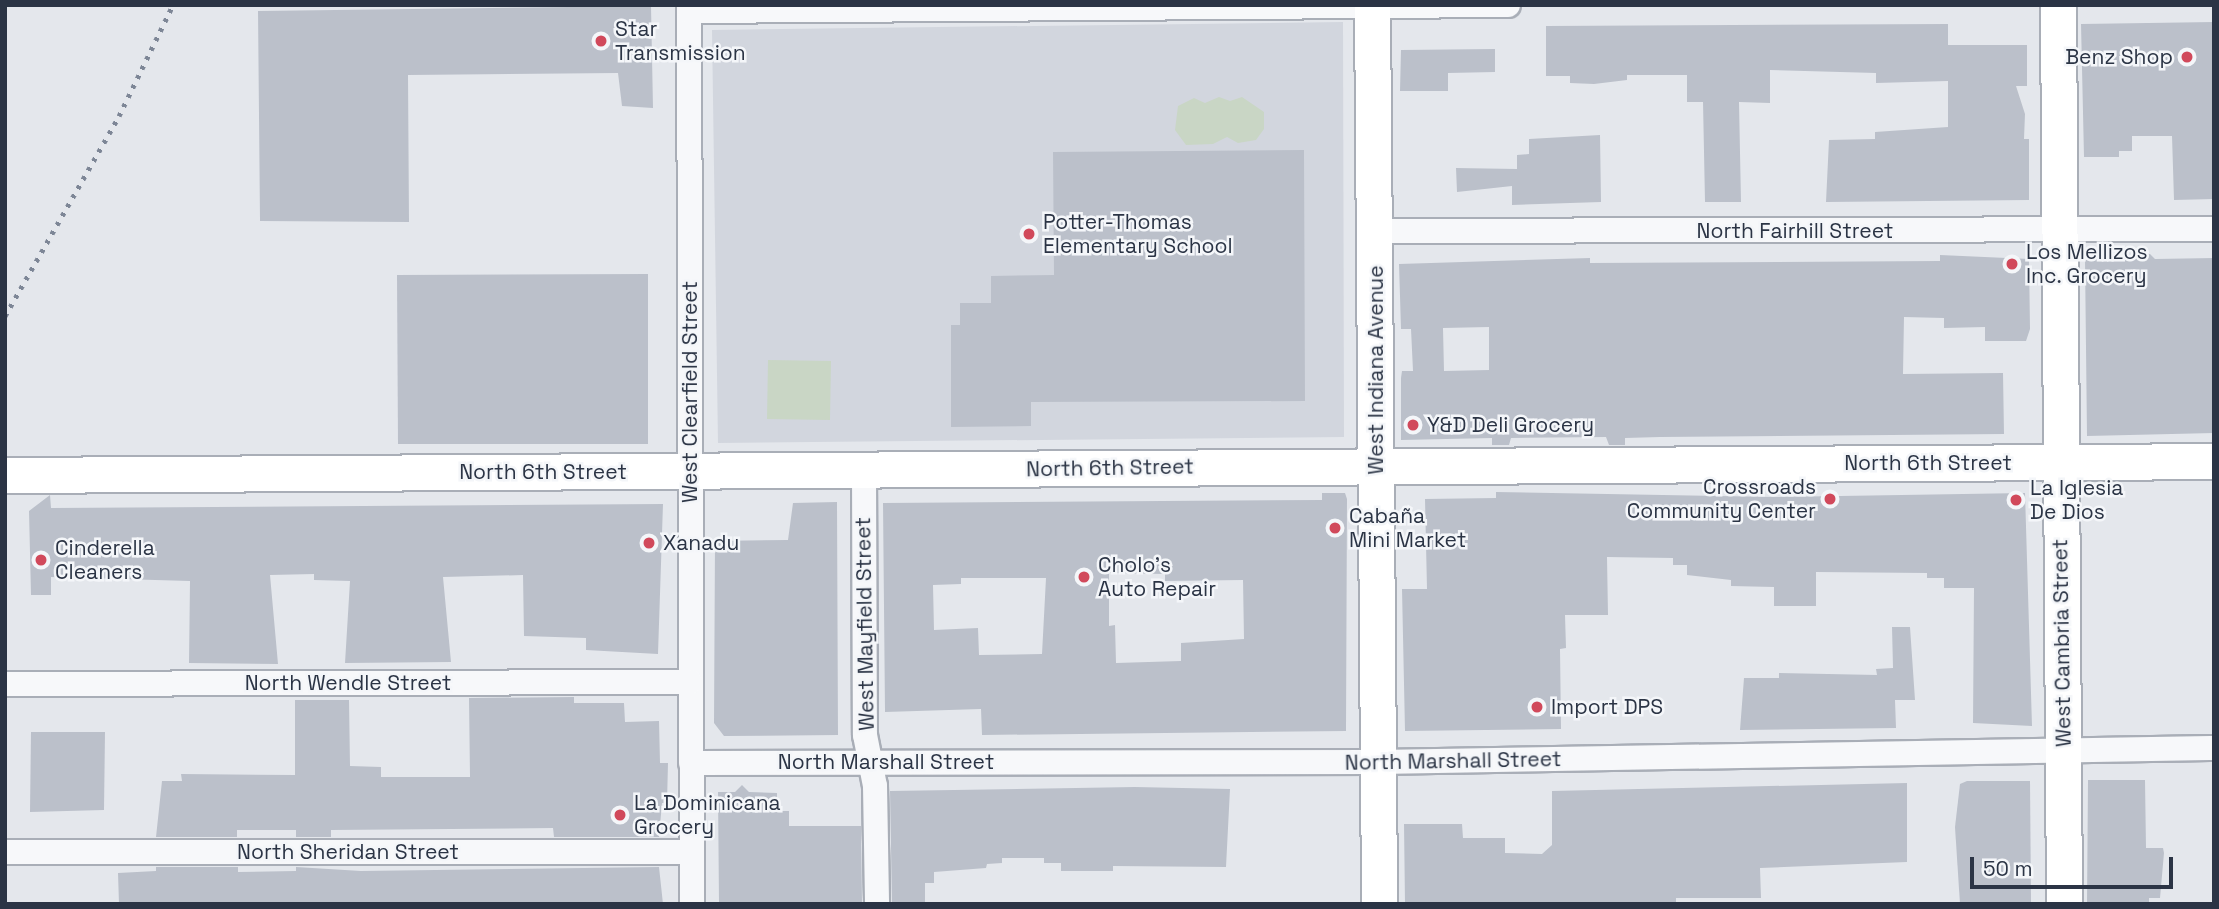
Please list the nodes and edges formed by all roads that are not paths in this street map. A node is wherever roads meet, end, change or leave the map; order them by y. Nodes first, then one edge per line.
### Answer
1 (1508, 5) edge
2 (2058, 5) edge
3 (1372, 6) edge
4 (689, 8) edge
5 (2214, 229) edge
6 (1376, 231) junction
7 (2059, 231) junction
8 (2214, 461) edge
9 (2058, 462) junction
10 (1376, 466) junction
11 (864, 470) junction
12 (691, 472) junction
13 (5, 475) edge
14 (690, 682) junction
15 (5, 684) edge
16 (2064, 748) junction
17 (2214, 748) edge
18 (872, 761) junction
19 (1378, 762) junction
20 (691, 763) junction
21 (5, 852) edge
22 (691, 852) junction
23 (692, 904) edge
24 (877, 904) edge
25 (1379, 904) edge
26 (2064, 904) edge

1 - 3 street
2 - 7 street, West Cambria Street
3 - 4 street
3 - 6 street, West Indiana Avenue
4 - 12 street, West Clearfield Street
5 - 7 street, North Fairhill Street
6 - 7 street, North Fairhill Street
6 - 10 street, West Indiana Avenue
7 - 9 street, West Cambria Street
8 - 9 street, North 6th Street
9 - 10 street, North 6th Street
9 - 16 street, West Cambria Street
10 - 11 street, North 6th Street
10 - 19 street, West Indiana Avenue
11 - 12 street, North 6th Street
11 - 18 street, West Mayfield Street
12 - 13 street, North 6th Street
12 - 14 street, West Clearfield Street
14 - 15 street, North Wendle Street
14 - 20 street, West Clearfield Street
16 - 17 street, North Marshall Street
16 - 19 street, North Marshall Street
16 - 26 street, West Cambria Street
18 - 19 street, North Marshall Street
18 - 20 street, North Marshall Street
18 - 24 street, West Mayfield Street
19 - 25 street, West Indiana Avenue
20 - 22 street, West Clearfield Street
21 - 22 street, North Sheridan Street
22 - 23 street, West Clearfield Street

